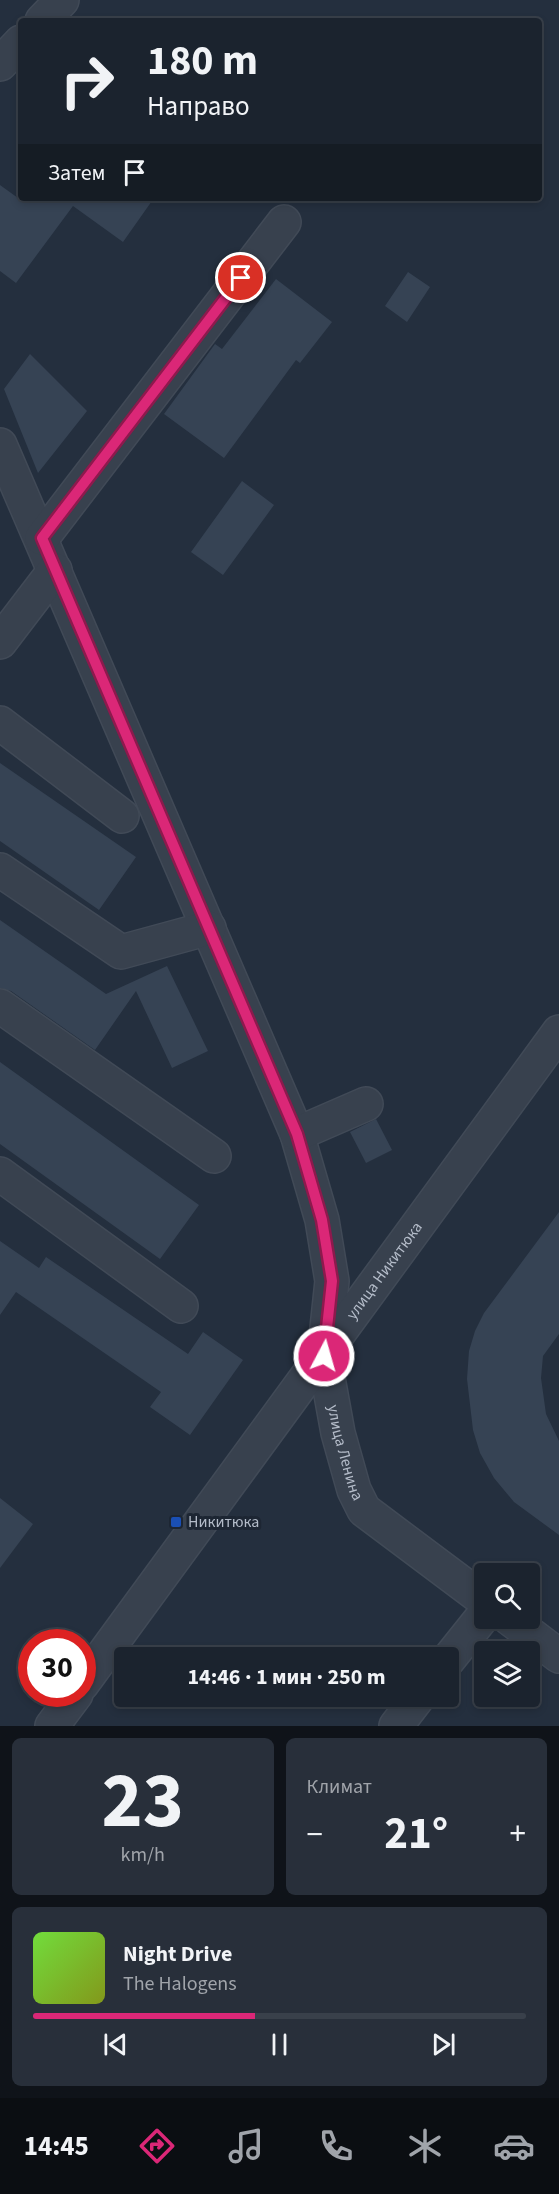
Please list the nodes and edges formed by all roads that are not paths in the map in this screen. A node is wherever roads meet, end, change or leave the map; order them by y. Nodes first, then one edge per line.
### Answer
1 (62, 0) edge
2 (45, 18) edge
3 (18, 45) edge
4 (0, 64) edge
5 (284, 222) dead end
6 (0, 445) edge
7 (42, 538) junction
8 (55, 570) junction
9 (0, 642) edge
10 (0, 723) edge
11 (122, 816) dead end
12 (0, 870) edge
13 (208, 928) junction
14 (0, 1006) edge
15 (559, 1032) edge
16 (366, 1104) dead end
17 (297, 1134) junction
18 (214, 1156) dead end
19 (0, 1174) edge
20 (181, 1306) dead end
21 (324, 1356) junction
22 (474, 1592) edge
23 (474, 1628) edge
24 (523, 1629) edge
25 (458, 1647) edge
26 (559, 1656) edge
27 (96, 1665) edge
28 (66, 1707) edge
29 (411, 1707) edge
30 (52, 1726) edge
31 (396, 1726) edge

1 - 2 street
3 - 4 street
5 - 7 street
6 - 7 street, улица Ленина
7 - 8 street, улица Ленина
8 - 9 street
8 - 13 street, улица Ленина
10 - 11 street
12 - 13 street
13 - 17 street, улица Ленина
14 - 18 street
15 - 21 street, улица Никитюка
16 - 17 street
17 - 21 street, улица Ленина
19 - 20 street
21 - 22 street, улица Ленина
21 - 27 street, улица Никитюка
23 - 25 street
24 - 26 street
28 - 30 street
29 - 31 street

